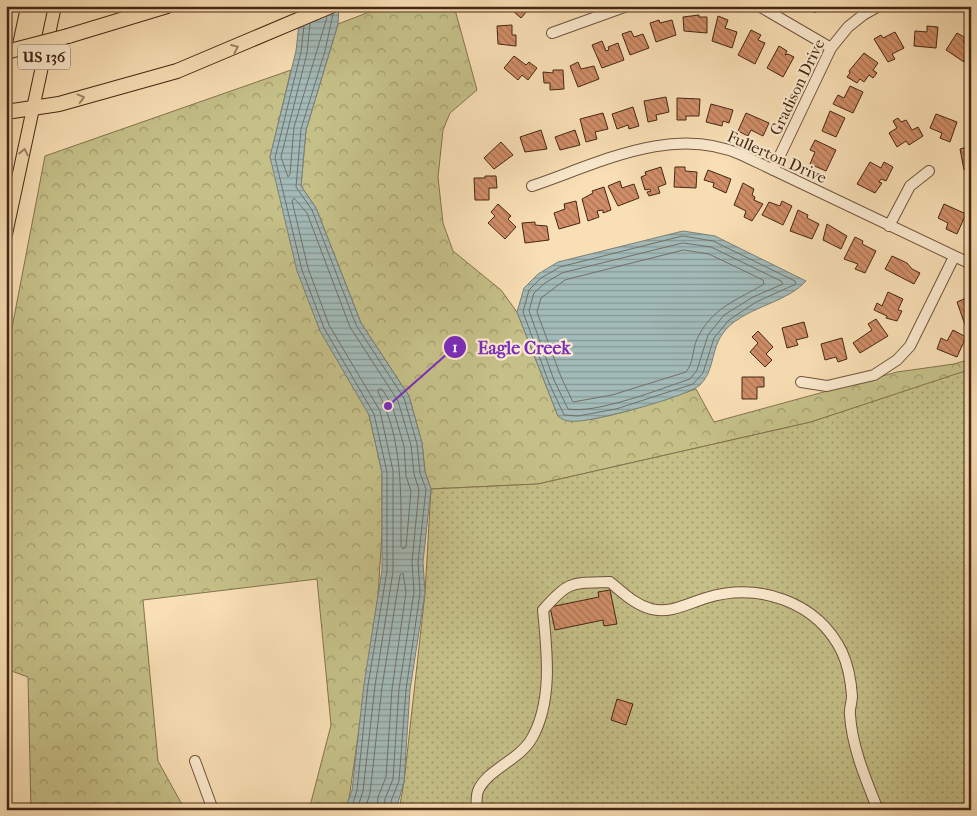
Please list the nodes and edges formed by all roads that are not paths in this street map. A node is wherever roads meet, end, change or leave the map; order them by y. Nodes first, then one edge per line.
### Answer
1 (13, 6) edge
2 (55, 6) edge
3 (167, 6) edge
4 (331, 6) edge
5 (627, 6) edge
6 (759, 6) edge
7 (879, 6) edge
8 (963, 6) edge
9 (6, 8) edge
10 (971, 10) edge
11 (552, 34) dead end
12 (6, 43) edge
13 (831, 48) junction
14 (6, 52) edge
15 (33, 107) junction
16 (6, 112) edge
17 (773, 170) junction
18 (929, 171) dead end
19 (532, 186) dead end
20 (889, 226) junction
21 (6, 234) edge
22 (954, 257) junction
23 (971, 264) edge
24 (801, 382) dead end
25 (195, 761) dead end
26 (213, 810) edge
27 (476, 810) edge
28 (878, 810) edge

1 - 9 highway
1 - 12 main road, US 136
2 - 15 main road, US 136
3 - 14 highway, bridge
15 -> 4 highway
5 - 11 street
6 - 13 street
7 - 13 street, Gradison Drive
8 - 10 street
13 - 17 street, Gradison Drive
15 - 16 highway
21 -> 15 main road, US 136
17 - 19 street, Fullerton Drive
17 - 20 street, Fullerton Drive
18 - 20 street
20 - 22 street, Fullerton Drive
22 - 23 street, Fullerton Drive
22 - 24 street
25 - 26 street
27 - 28 street

